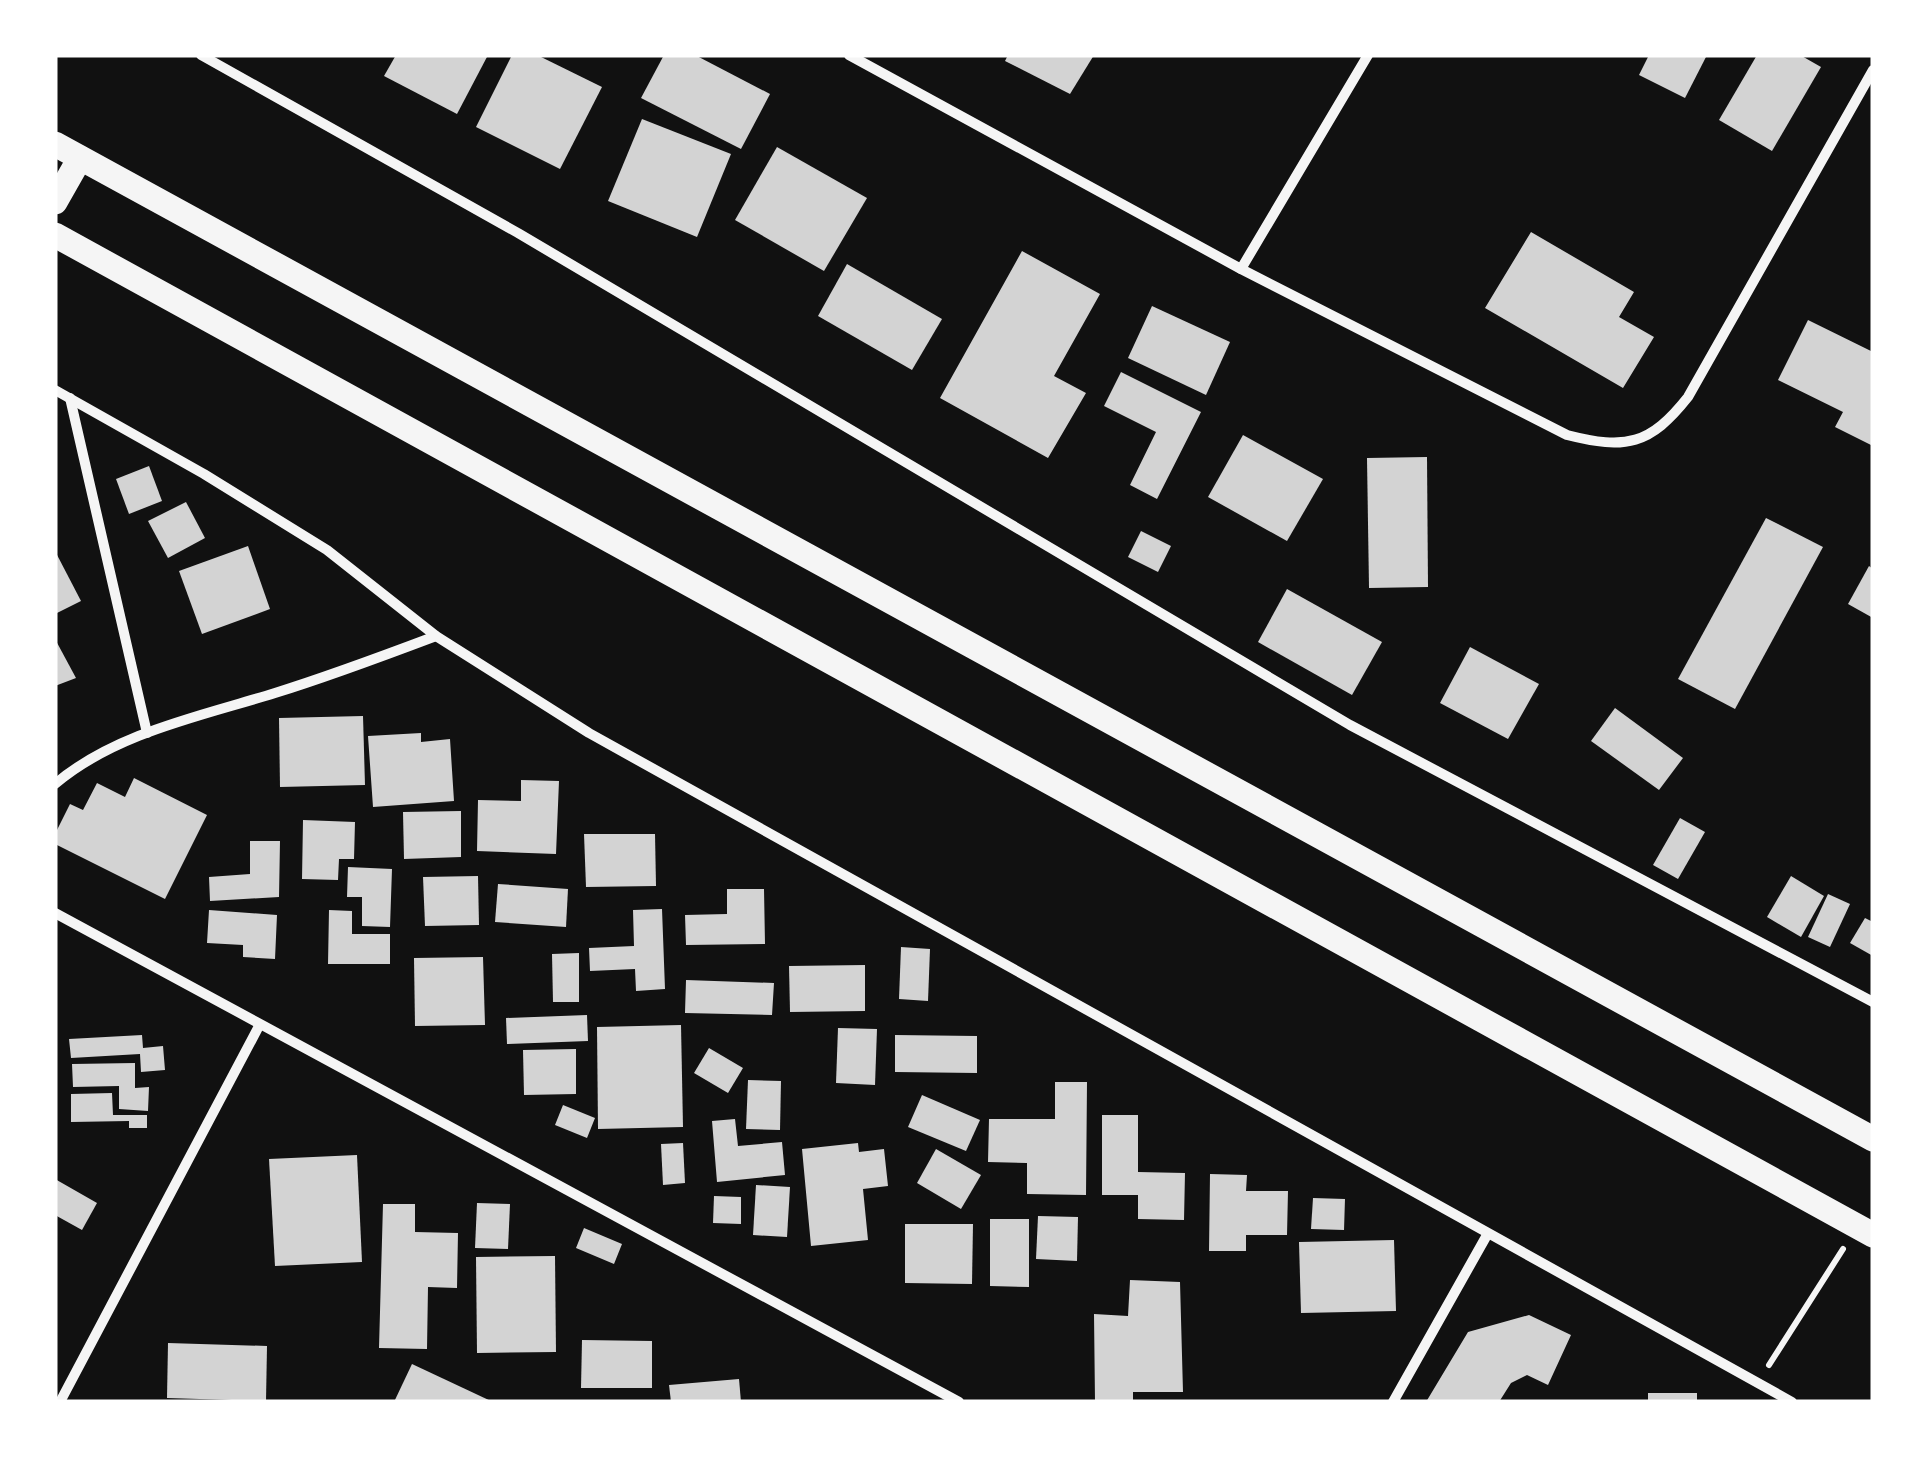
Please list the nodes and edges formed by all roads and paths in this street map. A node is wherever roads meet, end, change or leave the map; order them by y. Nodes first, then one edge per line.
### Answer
1 (201, 55) edge
2 (850, 55) edge
3 (1368, 55) edge
4 (1873, 70) edge
5 (55, 144) edge
6 (80, 158) junction
7 (55, 202) edge
8 (55, 235) edge
9 (1241, 269) junction
10 (55, 390) edge
11 (70, 398) junction
12 (436, 636) junction
13 (148, 733) junction
14 (55, 784) edge
15 (55, 913) edge
16 (1873, 1002) edge
17 (259, 1026) junction
18 (1873, 1139) edge
19 (1866, 1231) edge
20 (1486, 1235) junction
21 (1758, 1383) junction
22 (61, 1402) edge
23 (959, 1402) edge
24 (1393, 1402) edge
25 (1792, 1402) edge

1 - 16 street
2 - 9 street
3 - 9 street
4 - 9 street
5 - 6 main road
6 - 7 main road
6 - 18 main road
8 - 19 main road
10 - 11 street
11 - 12 street
11 - 13 street
12 - 13 street
12 - 20 street
13 - 14 street
15 - 17 street
17 - 22 street
17 - 23 street
19 - 21 path
20 - 21 street
20 - 24 street
21 - 25 street

